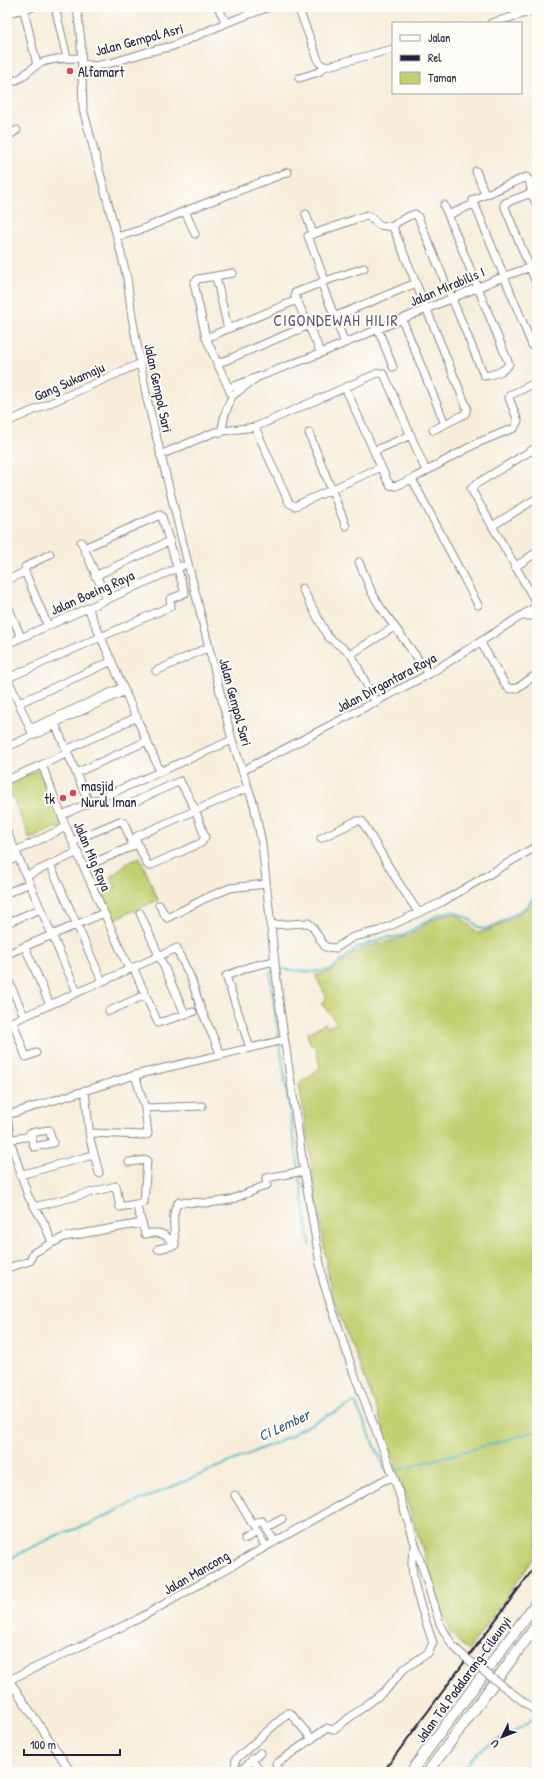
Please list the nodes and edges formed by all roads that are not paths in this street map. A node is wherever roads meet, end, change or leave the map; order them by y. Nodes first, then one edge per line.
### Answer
1 (32, 7) edge
2 (55, 7) edge
3 (76, 7) edge
4 (218, 7) edge
5 (269, 7) edge
6 (299, 7) edge
7 (23, 8) edge
8 (537, 10) edge
9 (7, 13) edge
10 (495, 22) edge
11 (226, 23) junction
12 (392, 49) edge
13 (67, 58) junction
14 (82, 61) junction
15 (37, 65) junction
16 (324, 67) junction
17 (7, 73) edge
18 (299, 78) dead end
19 (8, 83) edge
20 (17, 130) dead end
21 (7, 137) edge
22 (476, 171) dead end
23 (288, 172) dead end
24 (532, 193) junction
25 (485, 194) junction
26 (474, 204) junction
27 (444, 205) dead end
28 (537, 205) edge
29 (185, 210) junction
30 (306, 214) dead end
31 (448, 215) junction
32 (395, 225) junction
33 (195, 234) dead end
34 (313, 234) junction
35 (117, 237) junction
36 (533, 266) edge
37 (364, 268) dead end
38 (233, 273) dead end
39 (505, 276) junction
40 (216, 277) junction
41 (323, 281) junction
42 (416, 283) junction
43 (537, 285) edge
44 (479, 288) junction
45 (453, 298) junction
46 (297, 300) junction
47 (428, 309) junction
48 (334, 317) junction
49 (402, 319) junction
50 (309, 325) junction
51 (228, 329) junction
52 (378, 329) junction
53 (206, 338) junction
54 (345, 343) junction
55 (532, 345) dead end
56 (321, 353) junction
57 (141, 363) junction
58 (217, 364) junction
59 (394, 367) dead end
60 (257, 378) junction
61 (537, 382) edge
62 (345, 387) junction
63 (229, 388) junction
64 (232, 396) junction
65 (7, 422) edge
66 (446, 424) junction
67 (255, 427) junction
68 (433, 430) dead end
69 (221, 433) junction
70 (309, 433) dead end
71 (411, 435) junction
72 (537, 447) edge
73 (374, 451) junction
74 (161, 457) junction
75 (381, 467) junction
76 (426, 471) junction
77 (412, 479) junction
78 (332, 490) junction
79 (537, 498) edge
80 (346, 526) dead end
81 (492, 526) junction
82 (170, 541) junction
83 (537, 552) edge
84 (50, 554) dead end
85 (359, 562) dead end
86 (183, 566) junction
87 (515, 567) junction
88 (25, 572) junction
89 (95, 576) junction
90 (7, 580) edge
91 (302, 588) dead end
92 (107, 599) junction
93 (7, 604) edge
94 (478, 605) dead end
95 (537, 605) edge
96 (88, 608) junction
97 (521, 616) junction
98 (537, 616) edge
99 (48, 626) junction
100 (394, 627) junction
101 (21, 637) junction
102 (101, 637) junction
103 (480, 643) junction
104 (7, 644) edge
105 (209, 647) junction
106 (351, 654) junction
107 (112, 661) junction
108 (156, 671) dead end
109 (430, 674) junction
110 (537, 674) edge
111 (7, 677) edge
112 (124, 689) junction
113 (19, 703) junction
114 (376, 703) junction
115 (137, 717) junction
116 (55, 722) junction
117 (32, 732) junction
118 (232, 738) junction
119 (147, 741) junction
120 (7, 746) edge
121 (67, 751) junction
122 (42, 765) junction
123 (159, 769) junction
124 (242, 771) junction
125 (76, 773) junction
126 (7, 780) edge
127 (247, 788) junction
128 (88, 801) junction
129 (134, 802) dead end
130 (195, 809) junction
131 (62, 815) junction
132 (66, 826) junction
133 (7, 832) edge
134 (322, 838) dead end
135 (73, 841) junction
136 (537, 846) edge
137 (78, 852) junction
138 (17, 854) junction
139 (7, 862) edge
140 (84, 867) junction
141 (52, 869) dead end
142 (26, 876) junction
143 (30, 884) junction
144 (266, 884) junction
145 (7, 893) edge
146 (159, 905) dead end
147 (40, 909) junction
148 (418, 912) junction
149 (104, 913) junction
150 (140, 913) dead end
151 (7, 924) edge
152 (77, 924) junction
153 (270, 925) junction
154 (51, 935) junction
155 (24, 947) junction
156 (7, 954) edge
157 (159, 957) junction
158 (274, 963) junction
159 (131, 968) junction
160 (7, 977) edge
161 (102, 981) junction
162 (77, 992) junction
163 (145, 995) junction
164 (50, 1005) junction
165 (109, 1011) dead end
166 (193, 1012) dead end
167 (185, 1014) junction
168 (24, 1016) junction
169 (10, 1023) edge
170 (280, 1041) junction
171 (250, 1048) junction
172 (36, 1053) dead end
173 (221, 1055) junction
174 (135, 1075) junction
175 (85, 1090) junction
176 (202, 1106) dead end
177 (145, 1108) junction
178 (7, 1114) edge
179 (7, 1121) edge
180 (89, 1132) junction
181 (31, 1136) dead end
182 (8, 1141) edge
183 (93, 1155) junction
184 (129, 1162) dead end
185 (300, 1171) junction
186 (99, 1173) dead end
187 (20, 1175) junction
188 (136, 1204) junction
189 (34, 1207) junction
190 (142, 1223) junction
191 (52, 1242) junction
192 (172, 1246) junction
193 (158, 1249) dead end
194 (7, 1268) edge
195 (390, 1476) junction
196 (235, 1494) dead end
197 (282, 1519) dead end
198 (267, 1527) junction
199 (255, 1529) junction
200 (245, 1539) dead end
201 (275, 1542) junction
202 (266, 1547) junction
203 (415, 1547) junction
204 (537, 1602) edge
205 (537, 1625) edge
206 (8, 1680) edge
207 (537, 1712) edge
208 (312, 1739) junction
209 (260, 1753) dead end
210 (252, 1759) junction
211 (71, 1772) edge
212 (232, 1772) edge
213 (239, 1772) edge
214 (261, 1772) edge
215 (278, 1772) edge
216 (412, 1772) edge
217 (428, 1772) edge

1 - 7 street
2 - 13 street
3 - 14 street, Jalan Gempol Sari
4 - 11 street
5 - 11 street, Jalan Gempol Asri
6 - 16 street
7 - 9 street
7 - 15 street
8 - 10 street
11 - 14 street, Jalan Gempol Asri
12 - 16 street
13 - 14 street, Jalan Gempol Asri
13 - 15 street, Jalan Gempol Asri
14 - 35 street, Jalan Gempol Sari
15 - 19 street
16 - 18 street
17 - 19 street
20 - 21 street
22 - 25 street
23 - 29 street
24 - 25 street
24 - 28 street
24 - 36 street
25 - 26 street
26 - 31 street
26 - 39 street
27 - 31 street
29 - 33 street
29 - 35 street
30 - 34 street
31 - 44 street
32 - 34 street
32 - 42 street
32 - 45 street
34 - 41 street
35 - 57 street, Jalan Gempol Sari
36 - 39 street, Jalan Mirabilis I
36 - 43 street
37 - 41 street
38 - 40 street
39 - 44 street, Jalan Mirabilis I
39 - 55 street
40 - 51 street
40 - 53 street
41 - 46 street
41 - 48 street
42 - 47 street
42 - 48 street
44 - 45 street, Jalan Mirabilis I
44 - 45 street
45 - 47 street, Jalan Mirabilis I
46 - 50 street
46 - 51 street
47 - 49 street, Jalan Mirabilis I
47 - 66 street
48 - 54 street
49 - 52 street, Jalan Mirabilis I
49 - 66 street
50 - 56 street
50 - 58 street
51 - 53 street
52 - 54 street, Jalan Mirabilis I
52 - 59 street
53 - 58 street
54 - 56 street, Jalan Mirabilis I
56 - 60 street, Jalan Mirabilis I
57 - 65 street, Gang Sukamaju
57 - 74 street, Jalan Gempol Sari
58 - 63 street
60 - 63 street, Jalan Mirabilis I
60 - 64 street, Jalan Mirabilis I
61 - 76 street
62 - 67 street
62 - 71 street
62 - 73 street
63 - 64 street
64 - 69 street
66 - 68 street
67 - 69 street
67 - 78 street
69 - 74 street
70 - 78 street
71 - 73 street
71 - 76 street
72 - 81 street
73 - 75 street
74 - 86 street, Jalan Gempol Sari
75 - 77 street
75 - 78 street
76 - 77 street
77 - 94 street
78 - 80 street
79 - 81 street
81 - 87 street
82 - 86 street
82 - 89 street
82 - 89 street
83 - 87 street
84 - 88 street
85 - 100 street
86 - 92 street, Jalan Boeing Raya
86 - 102 street
86 - 105 street, Jalan Gempol Sari
87 - 95 street
88 - 90 street
88 - 99 street
89 - 92 street
91 - 106 street
92 - 96 street, Jalan Boeing Raya
93 - 101 street
95 - 97 street, Jalan Dirgantara Raya
96 - 99 street, Jalan Boeing Raya
96 - 102 street
97 - 98 street
97 - 103 street, Jalan Dirgantara Raya
99 - 101 street, Jalan Boeing Raya
100 - 106 street
100 - 109 street
101 - 104 street, Jalan Boeing Raya
102 - 107 street
102 - 111 street
103 - 109 street, Jalan Dirgantara Raya
103 - 110 street
105 - 108 street
105 - 118 street, Jalan Gempol Sari
106 - 114 street
107 - 112 street
107 - 113 street
109 - 114 street, Jalan Dirgantara Raya
111 - 113 street
112 - 115 street
112 - 116 street
113 - 117 street
114 - 124 street, Jalan Dirgantara Raya
115 - 119 street
115 - 121 street
116 - 117 street
116 - 121 street
117 - 120 street
118 - 123 street
118 - 124 street, Jalan Gempol Sari
119 - 123 street
119 - 125 street
121 - 122 street
121 - 125 street
122 - 126 street
122 - 131 street, Jalan Mig Raya
123 - 128 street
124 - 127 street, Jalan Gempol Sari
125 - 128 street
127 - 130 street
127 - 144 street, Jalan Gempol Sari
128 - 131 street
129 - 130 street
130 - 130 street
131 - 132 street, Jalan Mig Raya
132 - 135 street, Jalan Mig Raya
132 - 138 street
133 - 138 street
134 - 148 street
135 - 137 street, Jalan Mig Raya
135 - 140 street
136 - 148 street
137 - 140 street, Jalan Mig Raya
137 - 142 street
138 - 139 street
138 - 142 street
140 - 149 street, Jalan Mig Raya
141 - 152 street
142 - 143 street
143 - 145 street
143 - 147 street
144 - 146 street
144 - 153 street, Jalan Gempol Sari
147 - 151 street
147 - 154 street
148 - 153 street
149 - 152 street
149 - 159 street, Jalan Mig Raya
150 - 157 street
152 - 154 street
152 - 161 street
153 - 158 street, Jalan Gempol Sari
154 - 155 street
154 - 162 street
155 - 156 street
155 - 164 street
157 - 159 street
157 - 167 street
157 - 173 street
158 - 170 street, Jalan Gempol Sari
158 - 171 street
159 - 161 street
159 - 163 street, Jalan Mig Raya
160 - 168 street
161 - 162 street
162 - 164 street
163 - 165 street
163 - 167 street, Jalan Mig Raya
164 - 168 street
166 - 167 street
168 - 169 street
169 - 172 street
170 - 171 street
170 - 185 street, Jalan Gempol Sari
171 - 173 street
173 - 174 street
174 - 175 street
174 - 177 street
175 - 178 street
175 - 180 street
176 - 177 street
177 - 180 street
179 - 182 main road
180 - 183 street
181 - 182 street
182 - 187 street
183 - 186 street
183 - 187 street
184 - 188 street
185 - 192 street
185 - 195 street, Jalan Gempol Sari
187 - 189 street
188 - 189 street
188 - 190 street
189 - 191 street
190 - 191 street
190 - 192 street
191 - 194 street
192 - 193 street
195 - 201 street, Jalan Mancong
195 - 203 street, Jalan Gempol Sari
196 - 199 street
197 - 198 street
198 - 199 street
198 - 201 street
199 - 200 street
199 - 202 street
201 - 202 street, Jalan Mancong
202 - 206 street, Jalan Mancong
203 - 207 street, Jalan Gempol Sari, bridge
203 - 208 street
204 - 216 highway, Jalan Tol Padalarang–Cileunyi
205 - 217 highway, Jalan Tol Padalarang–Cileunyi
206 - 211 street
208 - 212 street
208 - 215 street
209 - 210 street
210 - 213 street
210 - 214 street

